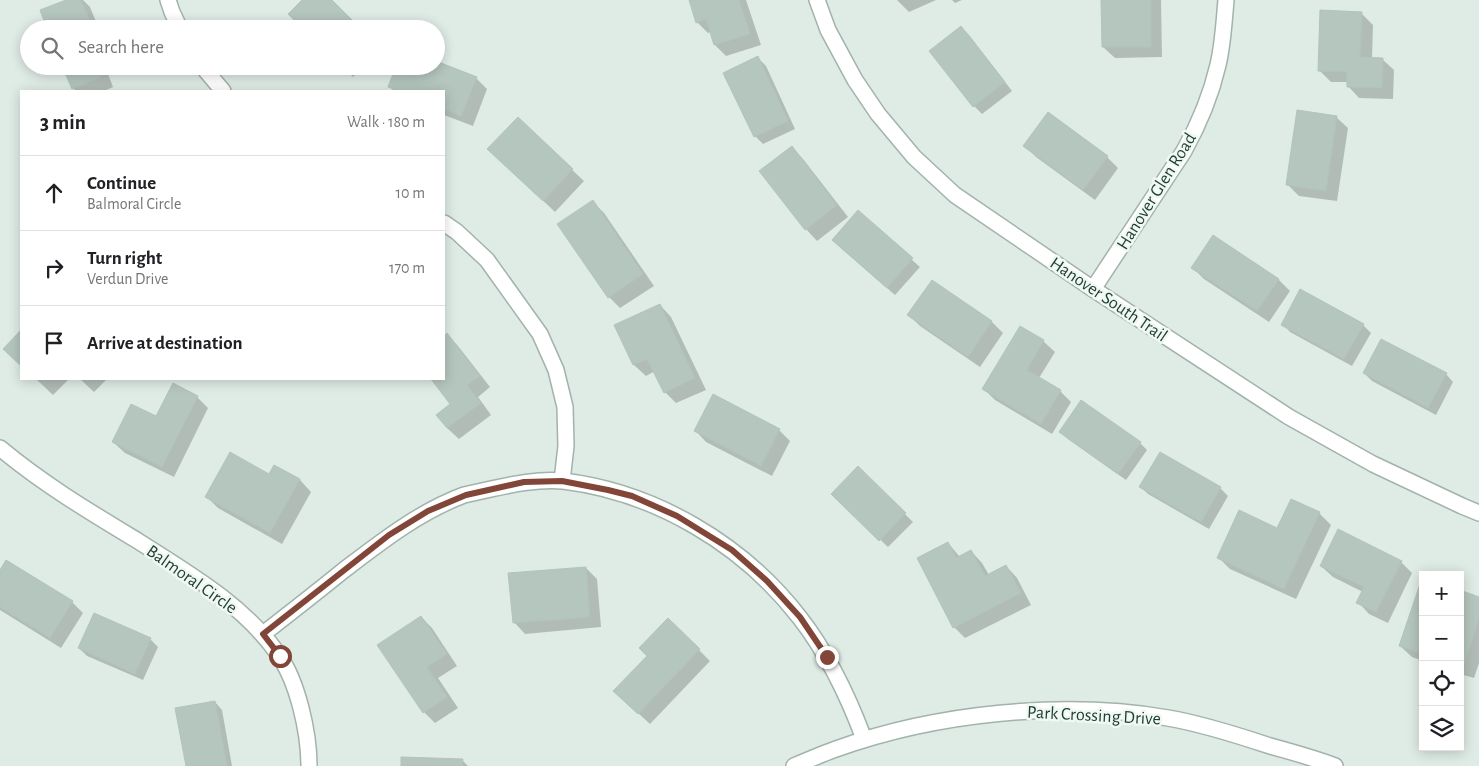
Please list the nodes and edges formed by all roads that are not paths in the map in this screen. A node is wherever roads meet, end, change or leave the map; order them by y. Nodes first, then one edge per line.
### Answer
1 (168, 0) edge
2 (817, 0) edge
3 (1226, 0) edge
4 (176, 20) edge
5 (210, 75) edge
6 (222, 90) edge
7 (445, 224) edge
8 (1093, 289) junction
9 (0, 448) edge
10 (562, 481) junction
11 (1479, 513) edge
12 (263, 634) junction
13 (864, 739) junction
14 (310, 766) edge
15 (794, 766) edge
16 (1335, 766) edge

1 - 4 street
2 - 8 street, Hanover South Trail
3 - 8 street, Hanover Glen Road
5 - 6 street
7 - 10 street
8 - 11 street, Hanover South Trail
9 - 12 street, Balmoral Circle
10 - 12 street
10 - 13 street
12 - 14 street, Balmoral Circle
13 - 15 street, Park Crossing Drive
13 - 16 street, Park Crossing Drive

